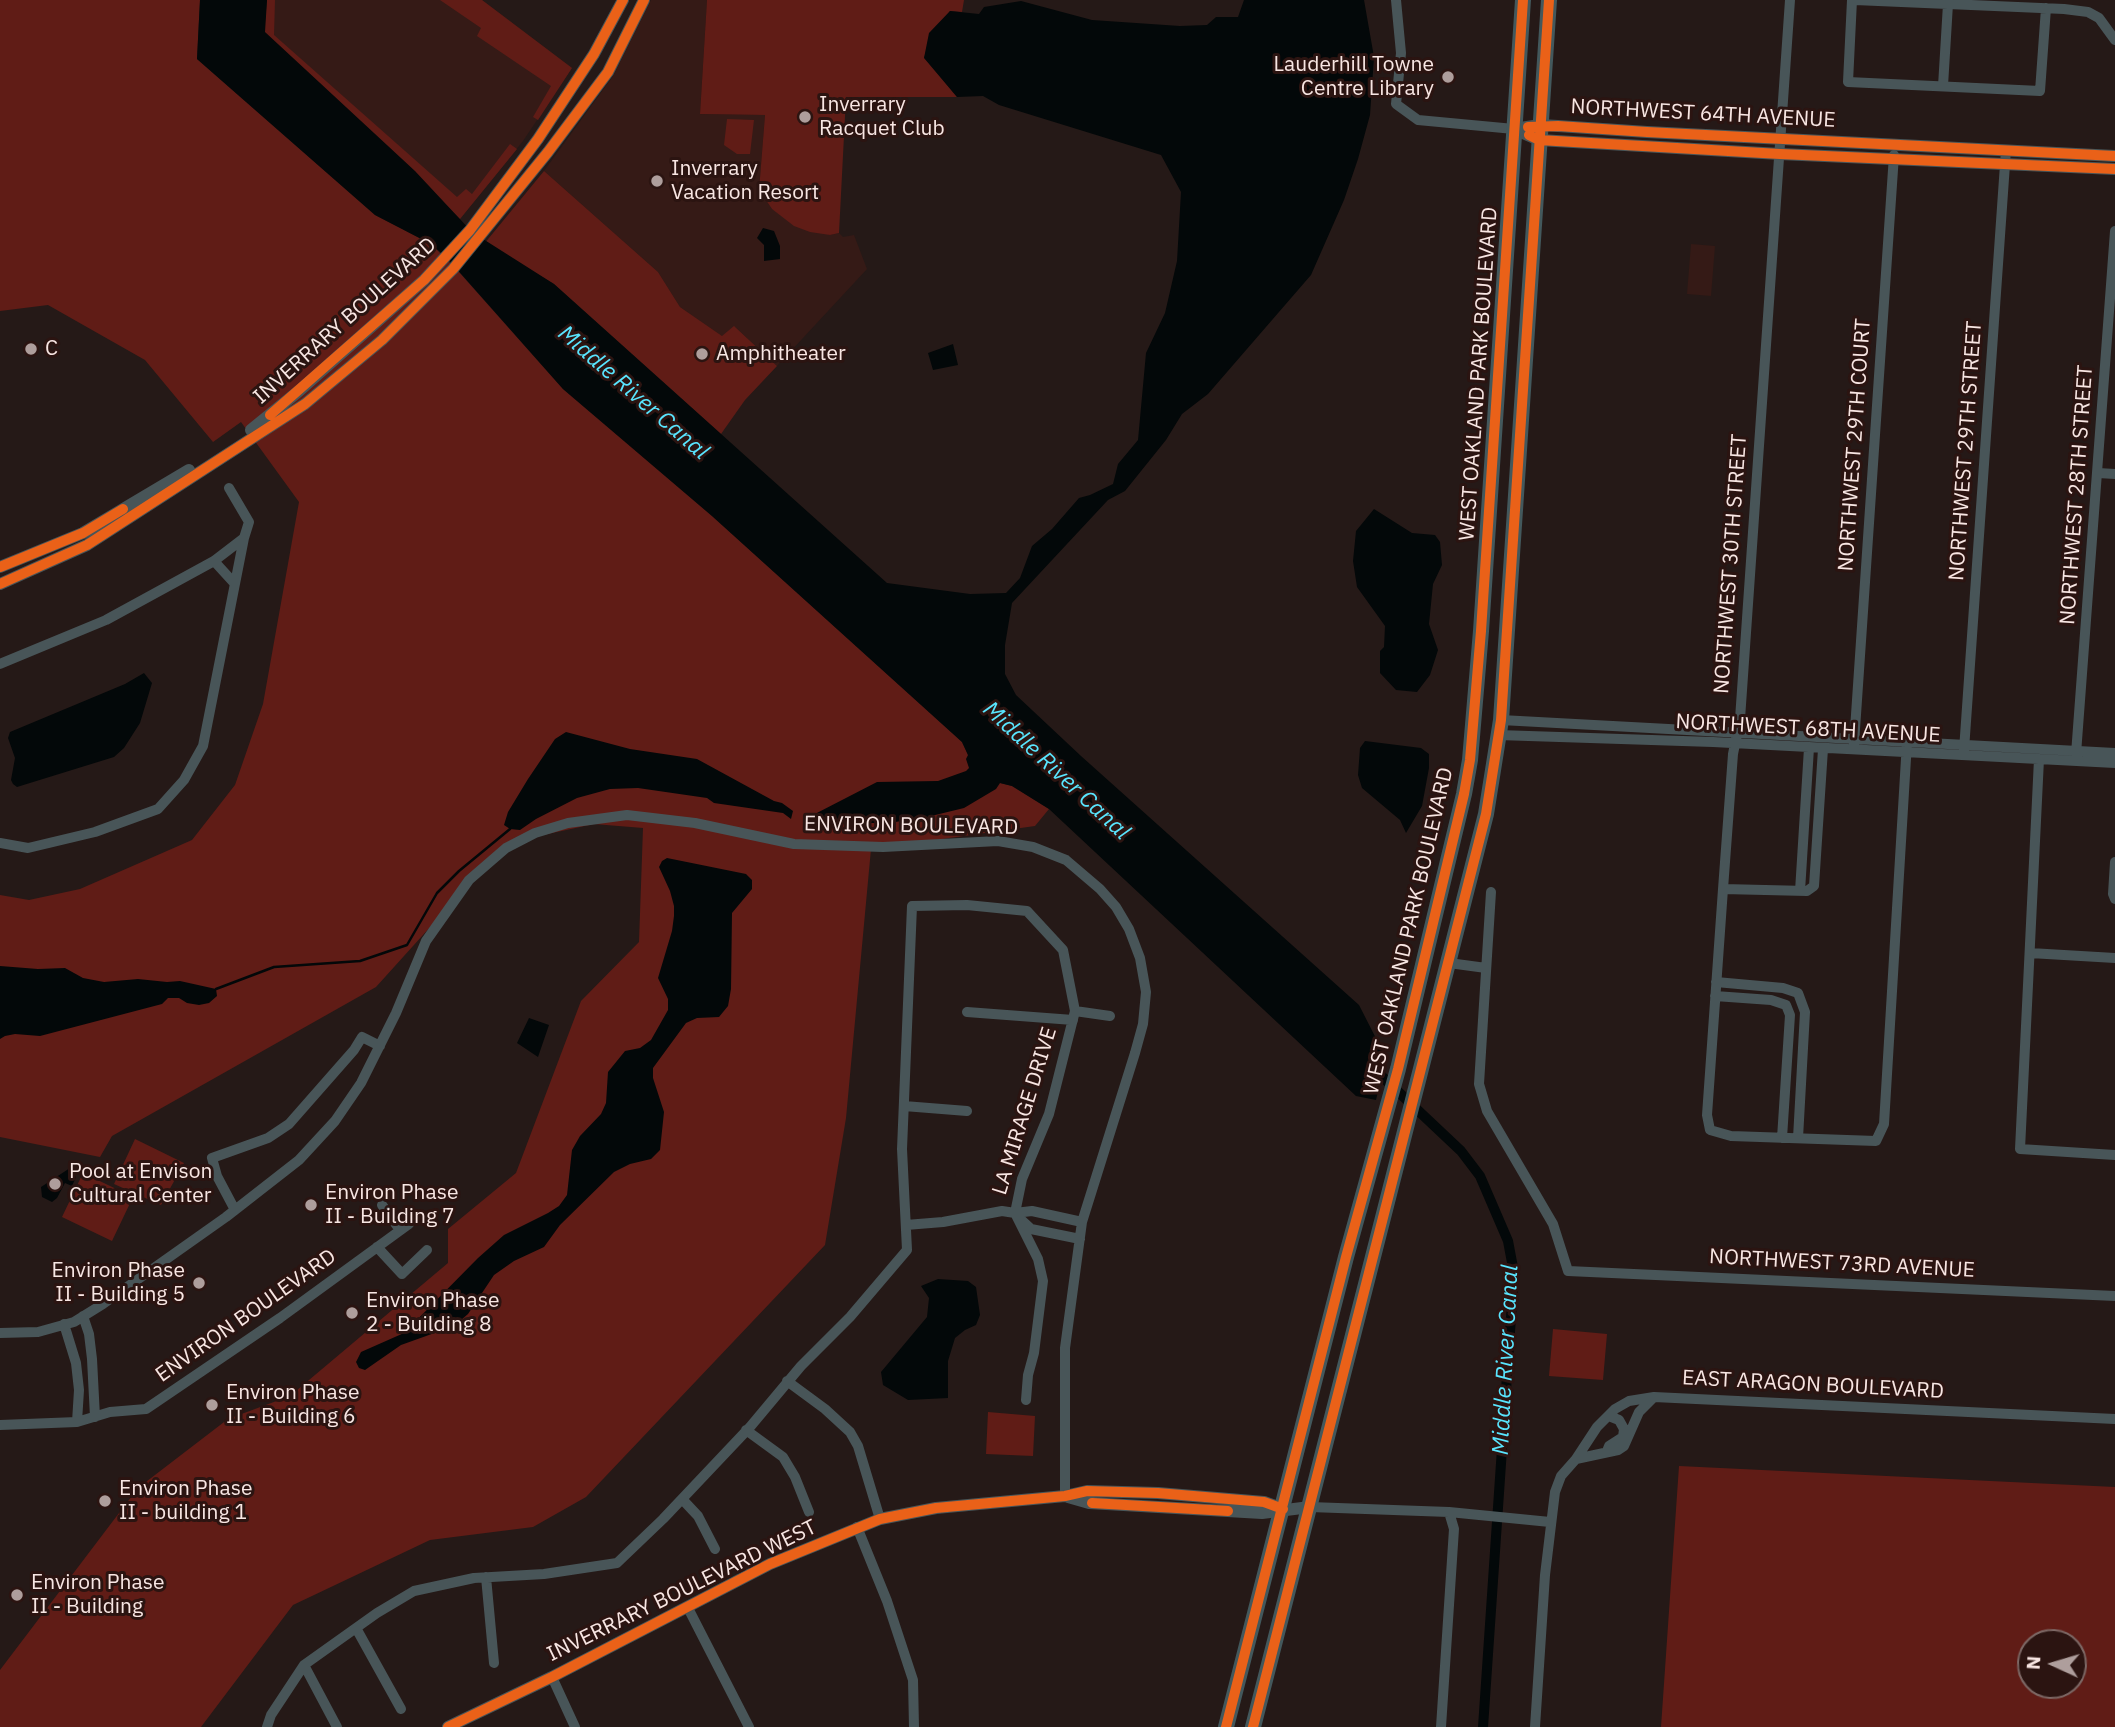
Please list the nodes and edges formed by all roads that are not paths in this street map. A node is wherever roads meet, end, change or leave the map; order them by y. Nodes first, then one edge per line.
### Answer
1 (623, 0) edge
2 (644, 0) edge
3 (1396, 0) edge
4 (1523, 0) edge
5 (1549, 0) edge
6 (1790, 0) edge
7 (1854, 0) edge
8 (1948, 4) junction
9 (2007, 4) edge
10 (2046, 8) junction
11 (2115, 40) edge
12 (1943, 86) junction
13 (1514, 129) junction
14 (1539, 132) junction
15 (1647, 132) junction
16 (1668, 133) junction
17 (1781, 138) junction
18 (1894, 144) junction
19 (1630, 145) junction
20 (1648, 146) junction
21 (2006, 150) junction
22 (1780, 154) junction
23 (2115, 156) edge
24 (1893, 160) junction
25 (2005, 164) junction
26 (2115, 169) edge
27 (2115, 231) edge
28 (476, 233) junction
29 (1497, 397) junction
30 (1521, 423) junction
31 (1495, 430) junction
32 (1517, 469) junction
33 (2098, 473) junction
34 (2115, 474) edge
35 (229, 488) dead end
36 (244, 538) junction
37 (214, 561) junction
38 (0, 567) edge
39 (0, 584) edge
40 (235, 584) junction
41 (0, 664) edge
42 (1500, 728) junction
43 (1735, 739) junction
44 (1854, 745) junction
45 (1809, 748) junction
46 (1823, 748) junction
47 (1907, 748) junction
48 (1964, 750) junction
49 (2115, 753) edge
50 (2076, 756) junction
51 (2039, 759) junction
52 (2115, 763) edge
53 (0, 844) edge
54 (2115, 862) edge
55 (1723, 889) junction
56 (1800, 891) junction
57 (1491, 892) dead end
58 (2115, 899) edge
59 (2030, 953) junction
60 (2115, 958) edge
61 (1449, 963) junction
62 (1486, 968) junction
63 (1716, 982) junction
64 (1715, 996) junction
65 (967, 1012) dead end
66 (1074, 1015) junction
67 (1110, 1016) dead end
68 (380, 1046) junction
69 (904, 1106) junction
70 (967, 1111) dead end
71 (1782, 1138) junction
72 (1798, 1138) junction
73 (2115, 1155) edge
74 (382, 1205) dead end
75 (235, 1210) junction
76 (1014, 1213) junction
77 (1082, 1222) junction
78 (905, 1225) junction
79 (1080, 1239) junction
80 (377, 1247) junction
81 (427, 1250) dead end
82 (1346, 1257) junction
83 (1363, 1296) junction
84 (2115, 1296) edge
85 (83, 1316) junction
86 (65, 1324) junction
87 (0, 1333) edge
88 (788, 1381) junction
89 (1654, 1397) junction
90 (1026, 1401) dead end
91 (1609, 1416) junction
92 (95, 1417) junction
93 (2115, 1419) edge
94 (77, 1422) junction
95 (0, 1425) edge
96 (746, 1430) junction
97 (1607, 1451) junction
98 (1576, 1459) junction
99 (1065, 1496) junction
100 (682, 1499) junction
101 (1310, 1507) junction
102 (1283, 1509) junction
103 (808, 1512) dead end
104 (1449, 1512) junction
105 (880, 1519) junction
106 (1550, 1522) junction
107 (857, 1527) junction
108 (715, 1549) dead end
109 (486, 1577) junction
110 (688, 1608) junction
111 (356, 1628) junction
112 (494, 1663) dead end
113 (304, 1665) junction
114 (552, 1677) junction
115 (401, 1709) dead end
116 (267, 1727) edge
117 (337, 1727) edge
118 (448, 1727) edge
119 (575, 1727) edge
120 (749, 1727) edge
121 (914, 1727) edge
122 (1226, 1727) edge
123 (1253, 1727) edge
124 (1441, 1727) edge
125 (1535, 1727) edge

1 - 28 street, INVERRARY BOULEVARD
2 - 28 street, INVERRARY BOULEVARD
3 - 13 street
4 - 13 main road, WEST OAKLAND PARK BOULEVARD
5 - 14 main road, WEST OAKLAND PARK BOULEVARD
6 - 17 street, NORTHWEST 30TH STREET
7 - 8 street
7 - 12 street
8 - 9 street
8 - 12 street
9 - 10 street
10 - 11 street
10 - 12 street
13 - 14 street, NORTHWEST 64TH AVENUE
13 - 29 main road, WEST OAKLAND PARK BOULEVARD
14 - 15 street, NORTHWEST 64TH AVENUE
14 - 19 street, NORTHWEST 64TH AVENUE
14 - 30 main road, WEST OAKLAND PARK BOULEVARD
15 - 16 street, NORTHWEST 64TH AVENUE
15 - 19 street
16 - 17 street, NORTHWEST 64TH AVENUE
16 - 20 street
17 - 18 street, NORTHWEST 64TH AVENUE
17 - 22 street, NORTHWEST 30TH STREET
18 - 21 street, NORTHWEST 64TH AVENUE
18 - 24 street, NORTHWEST 29TH COURT
19 - 20 street, NORTHWEST 64TH AVENUE
20 - 22 street, NORTHWEST 64TH AVENUE
21 - 23 street, NORTHWEST 64TH AVENUE
21 - 25 street, NORTHWEST 29TH STREET
22 - 24 street, NORTHWEST 64TH AVENUE
22 - 43 street, NORTHWEST 30TH STREET
24 - 25 street, NORTHWEST 64TH AVENUE
24 - 44 street, NORTHWEST 29TH COURT
25 - 26 street, NORTHWEST 64TH AVENUE
25 - 48 street, NORTHWEST 29TH STREET
27 - 33 street, NORTHWEST 28TH STREET
28 - 38 street, INVERRARY BOULEVARD
28 - 39 street, INVERRARY BOULEVARD
29 - 30 main road
29 - 31 main road, WEST OAKLAND PARK BOULEVARD
30 - 32 main road, WEST OAKLAND PARK BOULEVARD
31 - 32 main road
31 - 82 main road, WEST OAKLAND PARK BOULEVARD
32 - 42 main road, WEST OAKLAND PARK BOULEVARD
33 - 34 street
33 - 50 street, NORTHWEST 28TH STREET
35 - 36 street
36 - 37 street
36 - 40 street
37 - 40 street
37 - 41 street
40 - 53 street
42 - 43 street, NORTHWEST 68TH AVENUE
42 - 43 street, NORTHWEST 68TH AVENUE
42 - 61 main road, WEST OAKLAND PARK BOULEVARD
43 - 44 street, NORTHWEST 68TH AVENUE
43 - 45 street, NORTHWEST 68TH AVENUE
43 - 55 street, NORTHWEST 30TH STREET
44 - 46 street, NORTHWEST 68TH AVENUE
44 - 47 street, NORTHWEST 68TH AVENUE
45 - 46 street, NORTHWEST 68TH AVENUE
45 - 56 street
46 - 56 street
47 - 48 street, NORTHWEST 68TH AVENUE
47 - 72 street
48 - 50 street, NORTHWEST 68TH AVENUE
48 - 51 street, NORTHWEST 68TH AVENUE
49 - 50 street, NORTHWEST 68TH AVENUE
50 - 51 street, NORTHWEST 68TH AVENUE
50 - 52 street, NORTHWEST 68TH AVENUE
51 - 59 street
54 - 58 street
55 - 56 street
55 - 63 street, NORTHWEST 30TH STREET
57 - 62 street
59 - 60 street
59 - 73 street
61 - 62 street
61 - 83 main road, WEST OAKLAND PARK BOULEVARD
62 - 84 street, NORTHWEST 73RD AVENUE
63 - 64 street, NORTHWEST 30TH STREET
63 - 72 street
64 - 71 street
64 - 71 street, NORTHWEST 30TH STREET
65 - 66 street, LA MIRAGE DRIVE
66 - 67 street, LA MIRAGE DRIVE
66 - 69 street, LA MIRAGE DRIVE
66 - 76 street, LA MIRAGE DRIVE
68 - 75 street, ENVIRON BOULEVARD
68 - 75 street
68 - 77 street, ENVIRON BOULEVARD
69 - 70 street
69 - 78 street, LA MIRAGE DRIVE
71 - 72 street
74 - 80 street, ENVIRON BOULEVARD
75 - 85 street, ENVIRON BOULEVARD
76 - 77 street, LA MIRAGE DRIVE
76 - 78 street, LA MIRAGE DRIVE
76 - 79 street, LA MIRAGE DRIVE
76 - 90 street, LA MIRAGE DRIVE
77 - 79 street, ENVIRON BOULEVARD
78 - 88 street
79 - 99 street, ENVIRON BOULEVARD
80 - 81 street
80 - 92 street, ENVIRON BOULEVARD
82 - 83 main road
82 - 102 main road, WEST OAKLAND PARK BOULEVARD
83 - 101 main road, WEST OAKLAND PARK BOULEVARD
85 - 86 street, ENVIRON BOULEVARD
85 - 92 street
86 - 87 street, ENVIRON BOULEVARD
86 - 94 street
88 - 96 street
88 - 105 street
89 - 91 street, EAST ARAGON BOULEVARD
89 - 93 street, EAST ARAGON BOULEVARD
89 - 97 street
91 - 97 street
91 - 98 street, EAST ARAGON BOULEVARD
92 - 94 street, ENVIRON BOULEVARD
94 - 95 street, ENVIRON BOULEVARD
96 - 100 street
96 - 103 street, INVERRARY BOULEVARD WEST
97 - 98 street
98 - 106 street, EAST ARAGON BOULEVARD
99 - 102 street, INVERRARY BOULEVARD WEST
99 - 105 street, INVERRARY BOULEVARD WEST
100 - 108 street, INVERRARY BOULEVARD WEST
100 - 109 street
101 - 102 street, INVERRARY BOULEVARD WEST
101 - 104 street, INVERRARY BOULEVARD WEST
101 - 123 main road, WEST OAKLAND PARK BOULEVARD
102 - 122 main road, WEST OAKLAND PARK BOULEVARD
104 - 106 street, INVERRARY BOULEVARD WEST
104 - 124 street
105 - 107 street, INVERRARY BOULEVARD WEST
106 - 125 street
107 - 110 street, INVERRARY BOULEVARD WEST
107 - 121 street
109 - 111 street
109 - 112 street
110 - 114 street, INVERRARY BOULEVARD WEST
110 - 120 street
111 - 113 street
111 - 115 street
113 - 116 street
113 - 117 street
114 - 118 street, INVERRARY BOULEVARD WEST
114 - 119 street

